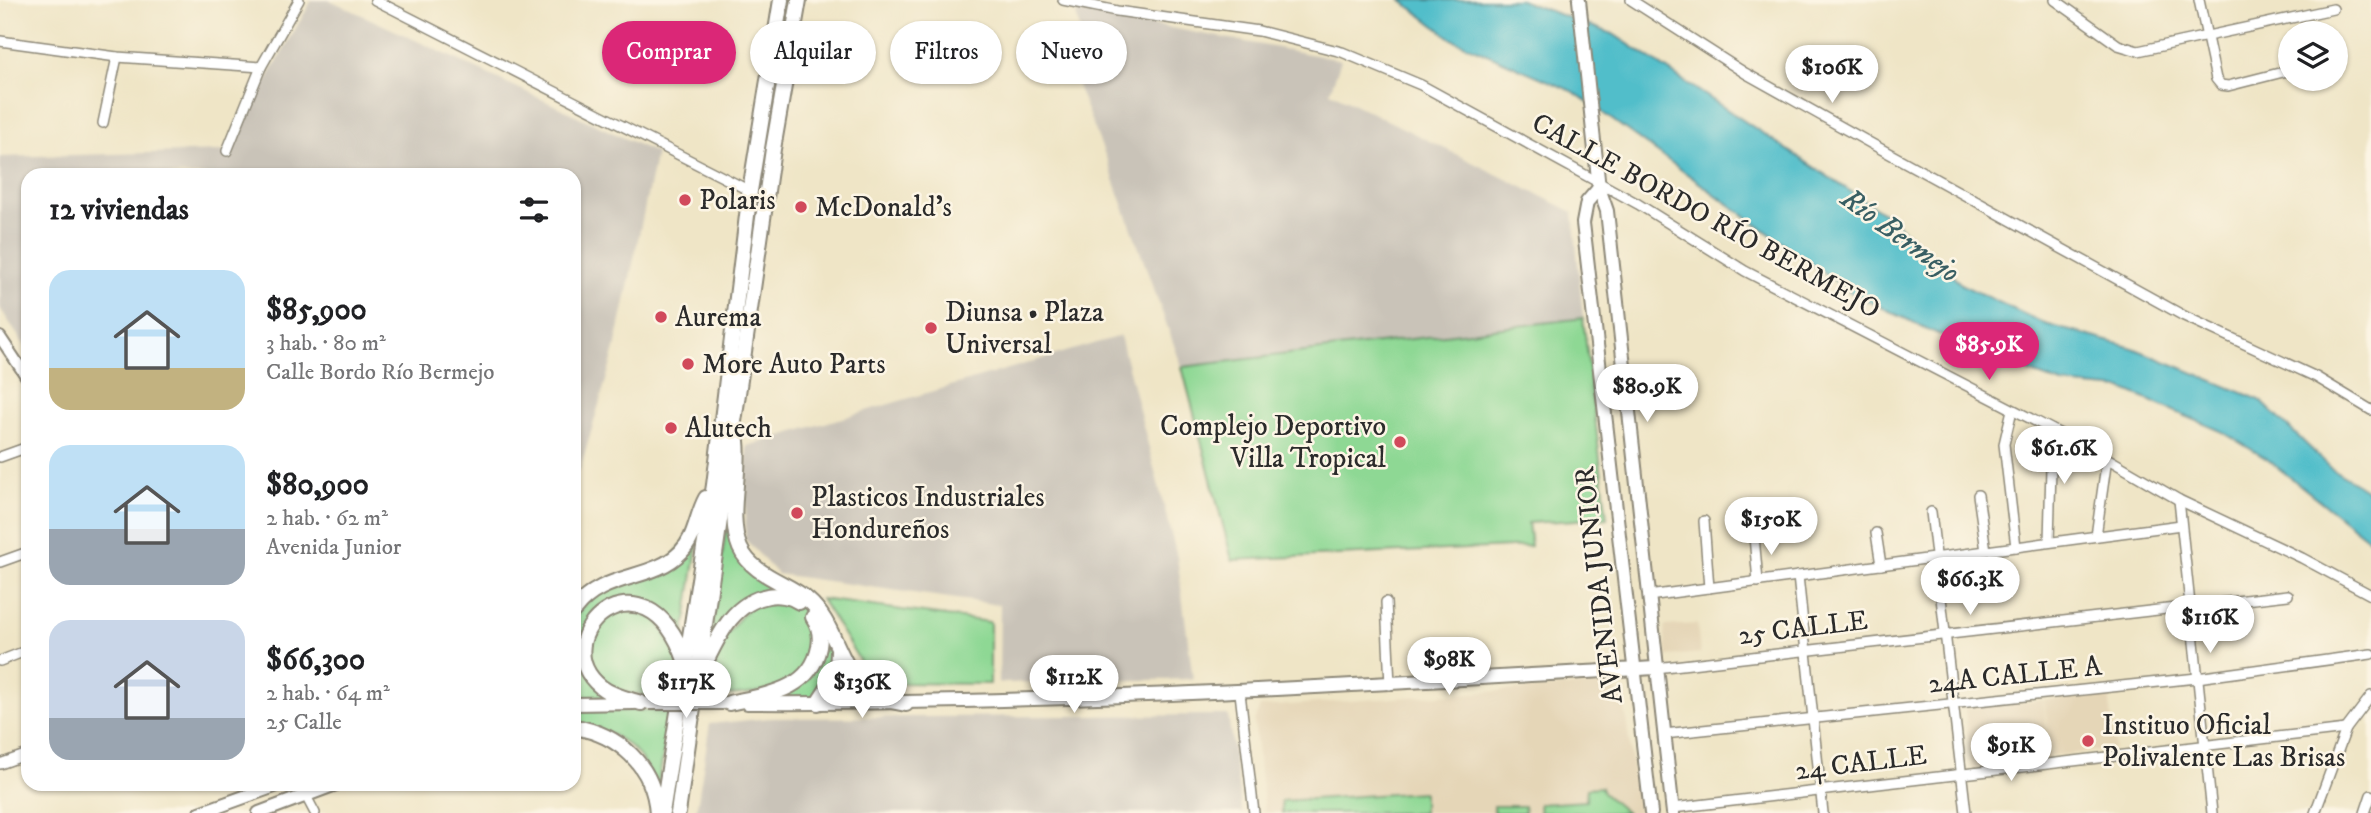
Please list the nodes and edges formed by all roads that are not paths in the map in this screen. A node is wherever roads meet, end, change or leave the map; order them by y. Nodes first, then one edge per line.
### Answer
1 (299, 0) edge
2 (375, 0) edge
3 (781, 0) edge
4 (799, 0) edge
5 (1063, 0) edge
6 (1579, 0) edge
7 (1631, 0) edge
8 (2055, 0) edge
9 (2199, 0) edge
10 (2333, 9) dead end
11 (2206, 38) junction
12 (0, 41) edge
13 (117, 57) junction
14 (261, 67) junction
15 (2278, 73) edge
16 (103, 123) dead end
17 (226, 151) dead end
18 (1599, 180) junction
19 (750, 191) junction
20 (0, 337) edge
21 (5, 354) edge
22 (21, 371) edge
23 (2012, 410) junction
24 (2371, 410) edge
25 (734, 421) junction
26 (2052, 430) junction
27 (21, 450) edge
28 (0, 457) edge
29 (2107, 458) junction
30 (713, 485) junction
31 (1978, 495) dead end
32 (2179, 500) junction
33 (1931, 512) dead end
34 (1704, 521) dead end
35 (2181, 525) junction
36 (1876, 533) dead end
37 (1754, 536) dead end
38 (2096, 536) junction
39 (2049, 542) junction
40 (2017, 547) junction
41 (1986, 551) junction
42 (21, 554) edge
43 (1936, 559) junction
44 (0, 562) edge
45 (1881, 565) junction
46 (1798, 576) junction
47 (1758, 582) junction
48 (1709, 588) junction
49 (2288, 595) dead end
50 (1648, 596) junction
51 (2371, 596) edge
52 (581, 602) edge
53 (1386, 602) dead end
54 (2190, 606) junction
55 (1945, 635) junction
56 (838, 651) junction
57 (1806, 651) junction
58 (21, 653) edge
59 (2371, 654) edge
60 (0, 661) edge
61 (686, 663) junction
62 (1656, 668) junction
63 (1634, 669) junction
64 (2197, 678) junction
65 (697, 680) junction
66 (1390, 685) junction
67 (1240, 693) junction
68 (2371, 696) edge
69 (645, 703) junction
70 (726, 703) junction
71 (581, 704) edge
72 (818, 704) junction
73 (906, 704) junction
74 (1954, 705) junction
75 (1813, 719) junction
76 (581, 729) edge
77 (2346, 729) junction
78 (1664, 734) junction
79 (2204, 745) junction
80 (21, 756) edge
81 (0, 764) edge
82 (1961, 774) junction
83 (1821, 790) junction
84 (261, 791) edge
85 (303, 791) edge
86 (318, 791) edge
87 (2371, 795) edge
88 (306, 796) junction
89 (1673, 810) edge
90 (200, 813) edge
91 (259, 813) edge
92 (315, 813) edge
93 (657, 813) edge
94 (662, 813) edge
95 (678, 813) edge
96 (1254, 813) edge
97 (1651, 813) edge
98 (1823, 813) edge
99 (1966, 813) edge
100 (2211, 813) edge
101 (2313, 813) edge
102 (2365, 813) edge

1 - 14 street
2 - 19 street
3 - 19 highway
4 - 25 highway
5 - 18 street, CALLE BORDO RÍO BERMEJO
6 - 18 main road, AVENIDA JUNIOR
7 - 24 street
8 - 11 street
9 - 11 street
10 - 11 street
11 - 15 street
12 - 13 street
13 - 14 street
13 - 16 street
14 - 17 street
18 - 23 street, CALLE BORDO RÍO BERMEJO
18 - 50 main road, AVENIDA JUNIOR
18 - 63 main road, AVENIDA JUNIOR
19 - 30 highway
20 - 21 street
21 - 22 street
23 - 26 street, CALLE BORDO RÍO BERMEJO
23 - 40 street
25 - 56 highway
25 - 65 highway
26 - 29 street, CALLE BORDO RÍO BERMEJO
26 - 39 street
27 - 28 street
29 - 32 street, CALLE BORDO RÍO BERMEJO
29 - 38 street
30 - 52 highway
30 - 61 highway
31 - 41 street
32 - 35 street
32 - 51 street, CALLE BORDO RÍO BERMEJO
33 - 43 street
34 - 48 street
35 - 38 street
35 - 54 street
36 - 45 street
37 - 47 street
38 - 39 street
39 - 40 street
40 - 41 street
41 - 43 street
42 - 44 street
43 - 45 street
43 - 55 street
45 - 46 street
46 - 47 street
46 - 57 street
47 - 48 street
48 - 50 street
49 - 54 street, 25 CALLE
50 - 62 main road, AVENIDA JUNIOR
53 - 66 street
54 - 55 street, 25 CALLE
54 - 64 street
55 - 57 street, 25 CALLE
55 - 74 street
56 - 72 highway
56 - 73 highway
57 - 62 street, 25 CALLE
57 - 75 street
58 - 60 street
59 - 64 street, 24A CALLE A
61 - 69 highway
61 - 94 highway
62 - 63 main road
62 - 78 main road, AVENIDA JUNIOR
63 - 66 main road
63 - 97 main road, AVENIDA JUNIOR
64 - 74 street, 24A CALLE A
64 - 79 street
65 - 70 highway
65 - 95 highway
66 - 67 main road
67 - 73 main road
67 - 96 street
68 - 77 street
69 - 70 main road, bridge
69 - 71 main road
70 - 72 main road
72 - 73 main road
74 - 75 street, 24A CALLE A
74 - 82 street
75 - 78 street, 24A CALLE A
75 - 83 street
76 - 93 highway
77 - 79 street, 24 CALLE
77 - 101 street
78 - 89 main road, AVENIDA JUNIOR
79 - 82 street, 24 CALLE
79 - 100 street
80 - 81 street
82 - 83 street, 24 CALLE
82 - 99 street
83 - 89 street, 24 CALLE
83 - 98 street
84 - 90 main road
85 - 88 street
86 - 88 main road
87 - 102 street
88 - 91 main road
88 - 92 street

